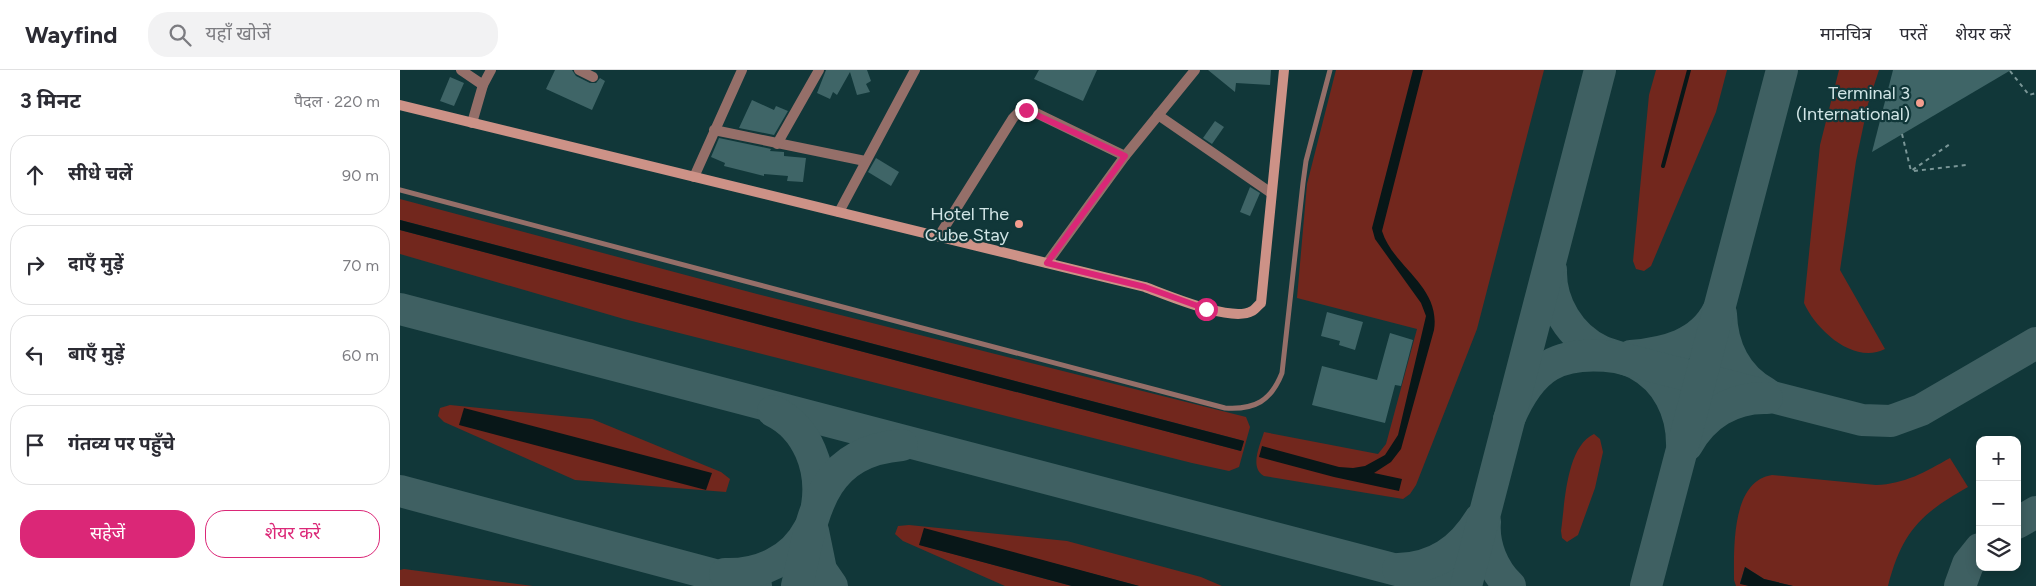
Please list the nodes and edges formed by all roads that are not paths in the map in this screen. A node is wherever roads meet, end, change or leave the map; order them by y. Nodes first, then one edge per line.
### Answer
1 (461, 70) edge
2 (491, 70) edge
3 (579, 70) edge
4 (742, 70) edge
5 (818, 70) edge
6 (915, 70) edge
7 (1194, 70) edge
8 (1284, 70) edge
9 (1330, 70) edge
10 (593, 77) dead end
11 (483, 85) junction
12 (400, 105) edge
13 (1158, 116) junction
14 (472, 123) junction
15 (714, 130) junction
16 (777, 144) junction
17 (1125, 156) junction
18 (865, 160) junction
19 (694, 177) junction
20 (400, 190) edge
21 (1271, 194) junction
22 (839, 212) junction
23 (939, 236) junction
24 (1047, 263) junction

1 - 11 street
2 - 11 street
3 - 10 street
4 - 15 street
5 - 16 street
6 - 18 street
7 - 13 street
8 - 21 street
9 - 20 lane
11 - 14 street
12 - 14 street
13 - 17 street
13 - 21 street
14 - 19 street
15 - 16 street
15 - 19 street
16 - 18 street
17 - 23 street
17 - 24 street
18 - 22 street
19 - 22 street
21 - 24 street
22 - 23 street
23 - 24 street

